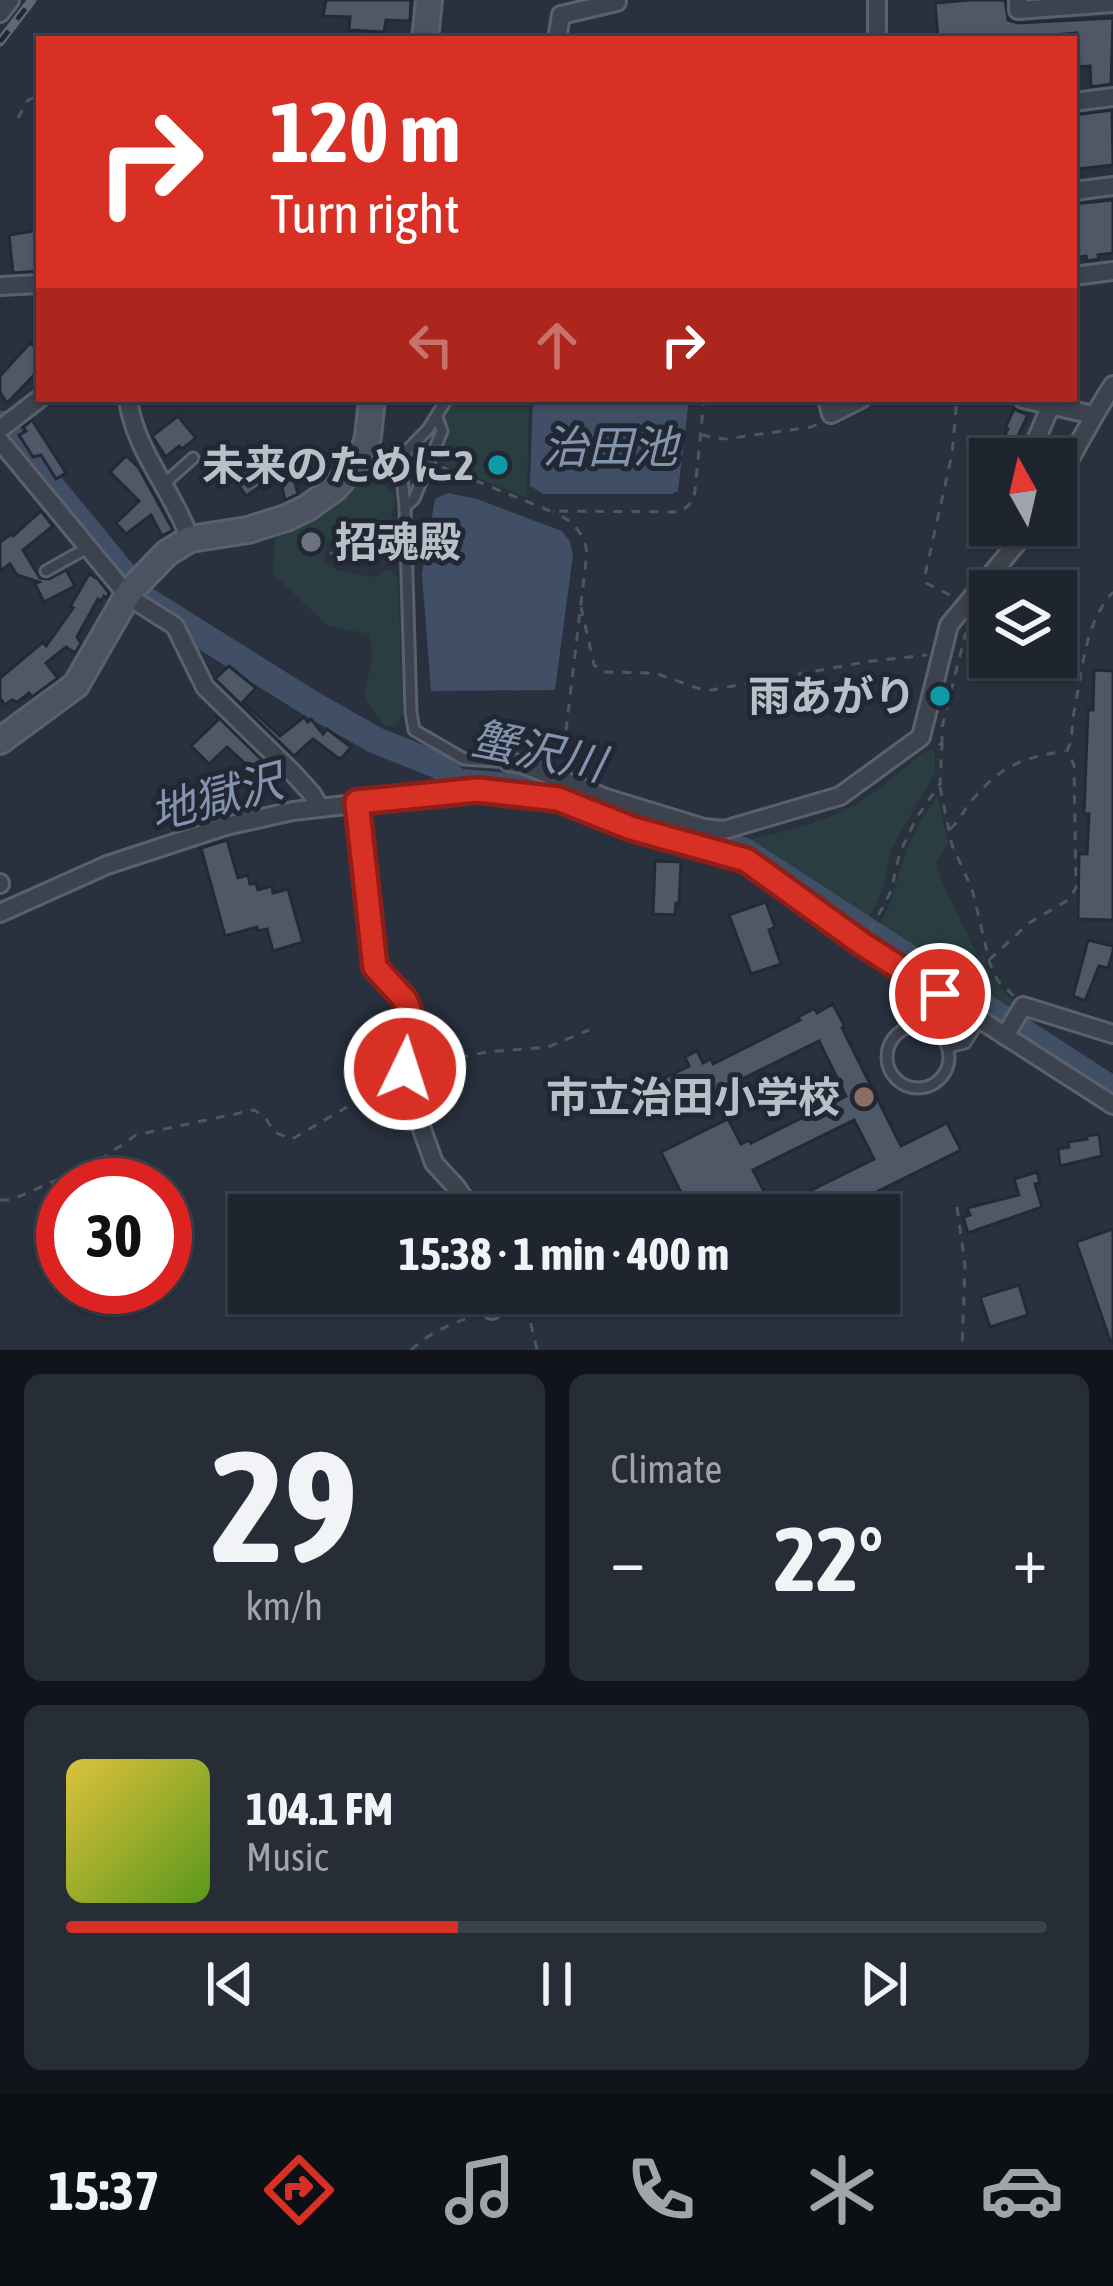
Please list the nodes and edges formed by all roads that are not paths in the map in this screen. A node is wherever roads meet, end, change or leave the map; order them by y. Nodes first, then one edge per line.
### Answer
1 (10, 0) edge
2 (430, 0) edge
3 (877, 0) edge
4 (1018, 0) edge
5 (617, 2) edge
6 (1113, 3) edge
7 (0, 13) edge
8 (425, 36) edge
9 (557, 36) edge
10 (877, 36) edge
11 (1113, 98) edge
12 (1077, 101) edge
13 (1113, 186) edge
14 (1077, 190) edge
15 (1113, 272) edge
16 (1077, 276) edge
17 (36, 284) edge
18 (0, 286) edge
19 (1113, 385) edge
20 (36, 402) edge
21 (128, 402) edge
22 (372, 402) edge
23 (445, 402) edge
24 (1035, 402) edge
25 (1051, 406) junction
26 (1094, 415) junction
27 (437, 417) junction
28 (2, 432) edge
29 (1037, 438) edge
30 (1077, 446) edge
31 (362, 457) junction
32 (193, 458) dead end
33 (400, 458) junction
34 (164, 484) junction
35 (405, 506) junction
36 (190, 539) junction
37 (1014, 546) edge
38 (87, 548) junction
39 (46, 571) dead end
40 (132, 589) junction
41 (0, 741) edge
42 (508, 762) joint
43 (317, 802) junction
44 (357, 802) junction
45 (0, 913) edge
46 (980, 1019) junction
47 (1014, 1022) junction
48 (1113, 1034) edge
49 (947, 1047) junction
50 (1113, 1106) edge
51 (461, 1194) edge

1 - 7 street
2 - 8 street
3 - 10 street
4 - 6 street
5 - 9 street
11 - 12 street
13 - 14 street
15 - 16 street
17 - 18 street
19 - 26 street
20 - 28 street
21 - 34 street
22 - 31 street
23 - 27 lane
24 - 25 street
25 - 26 street
25 - 29 street
26 - 30 street
27 - 33 lane
27 - 35 lane
28 - 38 street
31 - 33 lane
31 - 36 street
32 - 34 lane
33 - 35 lane
34 - 36 street
35 - 42 lane
36 - 40 street
37 - 42 street
38 - 39 lane
38 - 40 street
40 - 41 street
40 - 43 street
43 - 44 street
43 - 45 street
44 - 46 street
44 - 51 street
46 - 47 street
46 - 49 lane
47 - 48 street
47 - 50 street
49 - 49 lane

